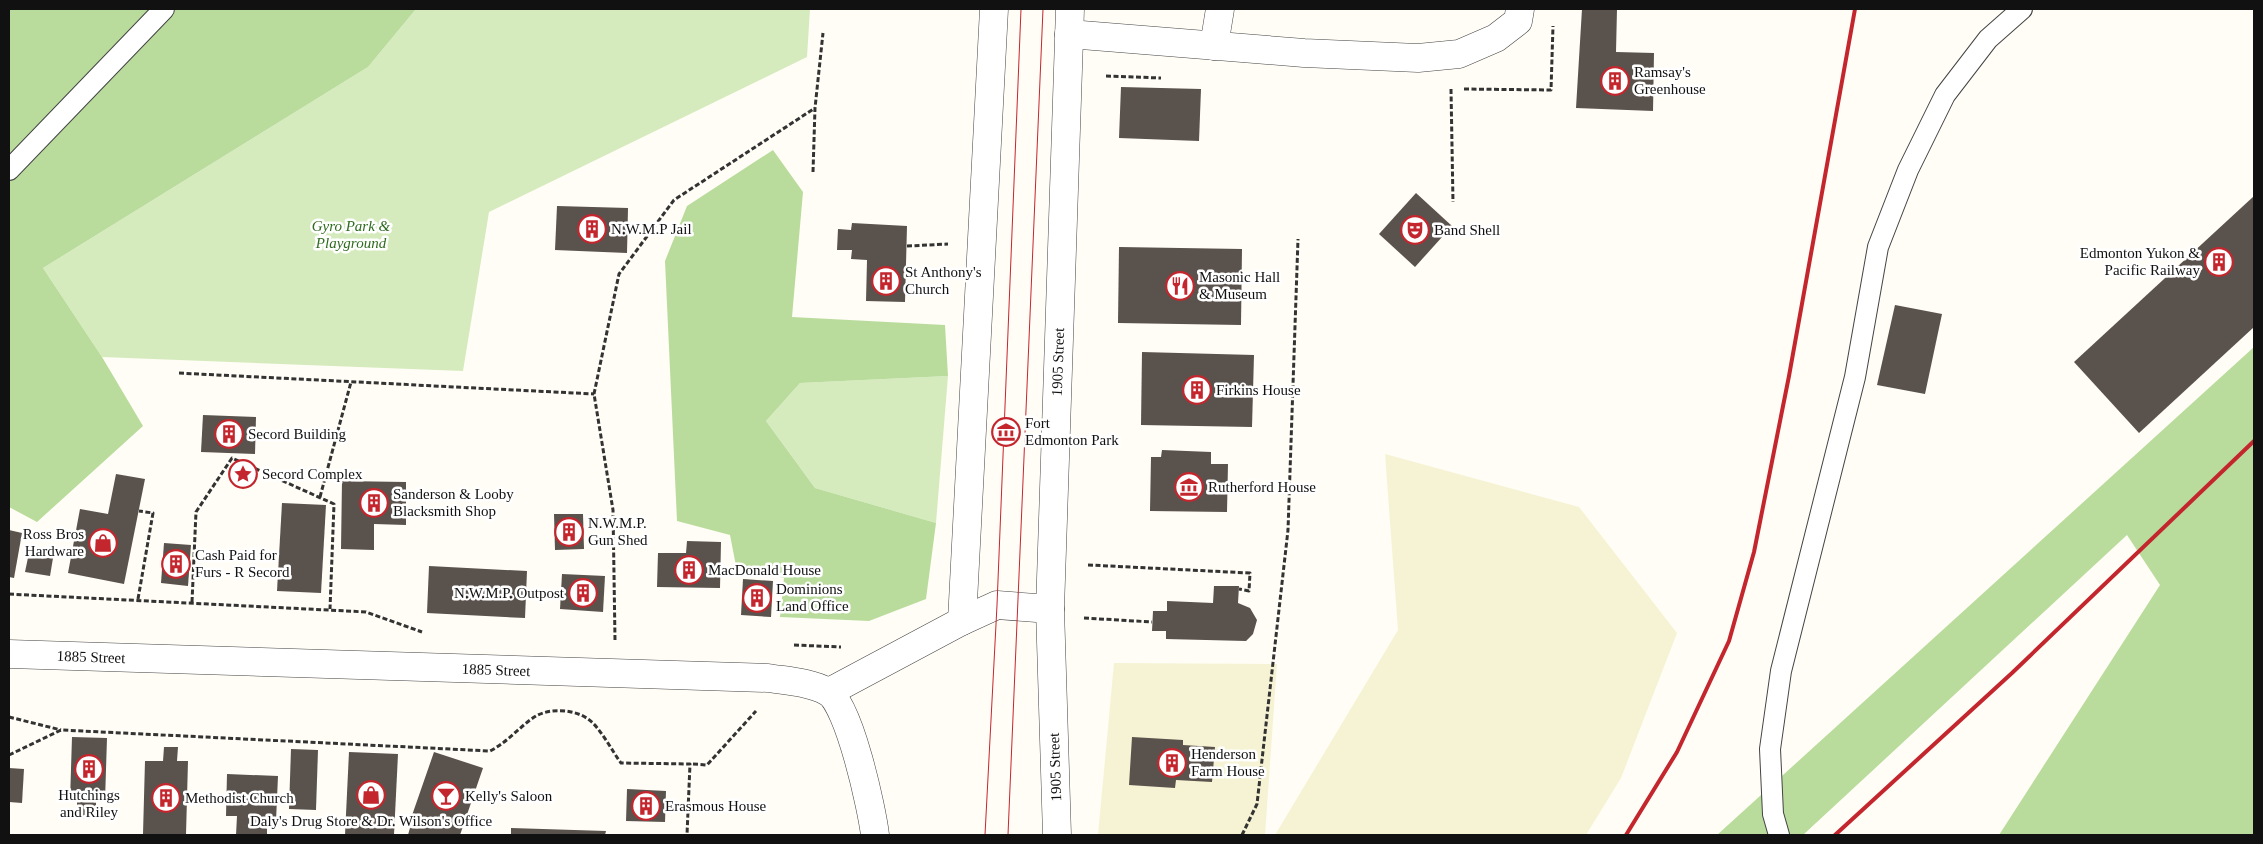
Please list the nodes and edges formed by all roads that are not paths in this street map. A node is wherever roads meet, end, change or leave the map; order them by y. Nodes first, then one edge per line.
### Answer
1 (164, 9) edge
2 (994, 9) edge
3 (1220, 9) edge
4 (1520, 9) edge
5 (2022, 9) edge
6 (1070, 21) edge
7 (1214, 46) junction
8 (9, 170) edge
9 (1050, 608) junction
10 (962, 621) junction
11 (9, 654) edge
12 (829, 692) junction
13 (875, 835) edge
14 (1057, 835) edge
15 (1779, 835) edge

1 - 8 lane
2 - 10 street
3 - 7 street
4 - 7 street
5 - 15 lane
6 - 7 street
6 - 9 street, 1905 Street
9 - 10 street
9 - 14 street, 1905 Street
10 - 12 street
11 - 12 street, 1885 Street
12 - 13 street

